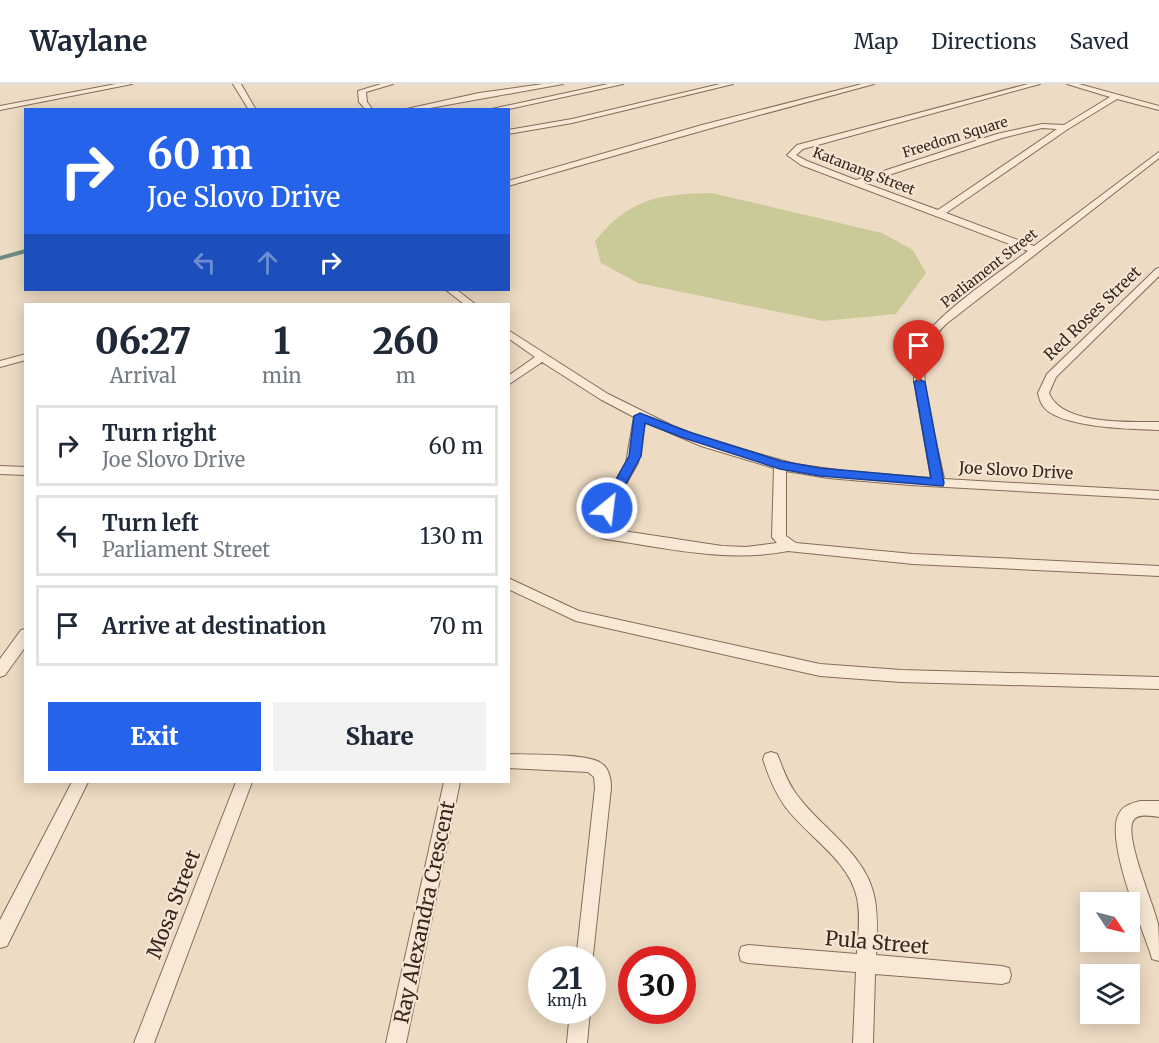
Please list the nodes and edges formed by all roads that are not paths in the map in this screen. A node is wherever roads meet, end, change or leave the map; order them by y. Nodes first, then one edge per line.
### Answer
1 (128, 84) edge
2 (237, 84) edge
3 (389, 84) edge
4 (559, 84) edge
5 (619, 84) edge
6 (729, 84) edge
7 (870, 84) edge
8 (1036, 84) edge
9 (1071, 84) edge
10 (83, 88) edge
11 (1117, 96) junction
12 (0, 108) edge
13 (252, 108) edge
14 (368, 108) edge
15 (417, 108) edge
16 (500, 108) edge
17 (1159, 108) edge
18 (1065, 127) junction
19 (510, 132) edge
20 (1159, 154) edge
21 (510, 183) edge
22 (855, 183) junction
23 (939, 214) junction
24 (1035, 250) junction
25 (1159, 271) edge
26 (452, 291) edge
27 (470, 303) edge
28 (510, 335) edge
29 (24, 358) edge
30 (541, 358) junction
31 (0, 364) edge
32 (510, 381) edge
33 (640, 416) junction
34 (1159, 426) edge
35 (780, 465) junction
36 (0, 470) edge
37 (24, 471) edge
38 (938, 483) junction
39 (1159, 495) edge
40 (788, 546) junction
41 (1159, 571) edge
42 (510, 585) edge
43 (24, 637) edge
44 (0, 671) edge
45 (1159, 683) edge
46 (771, 759) dead end
47 (510, 761) edge
48 (79, 783) edge
49 (244, 783) edge
50 (452, 783) edge
51 (1159, 809) edge
52 (0, 939) edge
53 (586, 946) edge
54 (1159, 952) edge
55 (748, 954) dead end
56 (866, 963) junction
57 (1002, 975) dead end
58 (579, 1024) edge
59 (144, 1043) edge
60 (396, 1043) edge
61 (577, 1043) edge
62 (863, 1043) edge

1 - 10 street
2 - 13 street
3 - 14 street
4 - 15 street
5 - 16 street
6 - 19 street
7 - 21 street
8 - 22 street, Katanang Street
9 - 11 street
10 - 12 street
11 - 17 street
11 - 18 street
18 - 22 street, Freedom Square
18 - 23 street
20 - 24 street, Parliament Street
22 - 23 street, Katanang Street
23 - 24 street, Katanang Street
24 - 38 street, Parliament Street
25 - 34 street, Red Roses Street
26 - 27 street
28 - 30 street, Joe Slovo Drive
29 - 31 street
30 - 32 street
30 - 33 street, Joe Slovo Drive
33 - 35 street, Joe Slovo Drive
33 - 40 street
35 - 38 street, Joe Slovo Drive
35 - 40 street
36 - 37 street
38 - 39 street, Joe Slovo Drive
40 - 41 street
42 - 45 street
43 - 44 street
46 - 56 street
47 - 53 street
48 - 52 street
49 - 59 street, Mosa Street
50 - 60 street, Ray Alexandra Crescent
51 - 54 street
55 - 56 street, Pula Street
56 - 57 street, Pula Street
56 - 62 street
58 - 61 street

